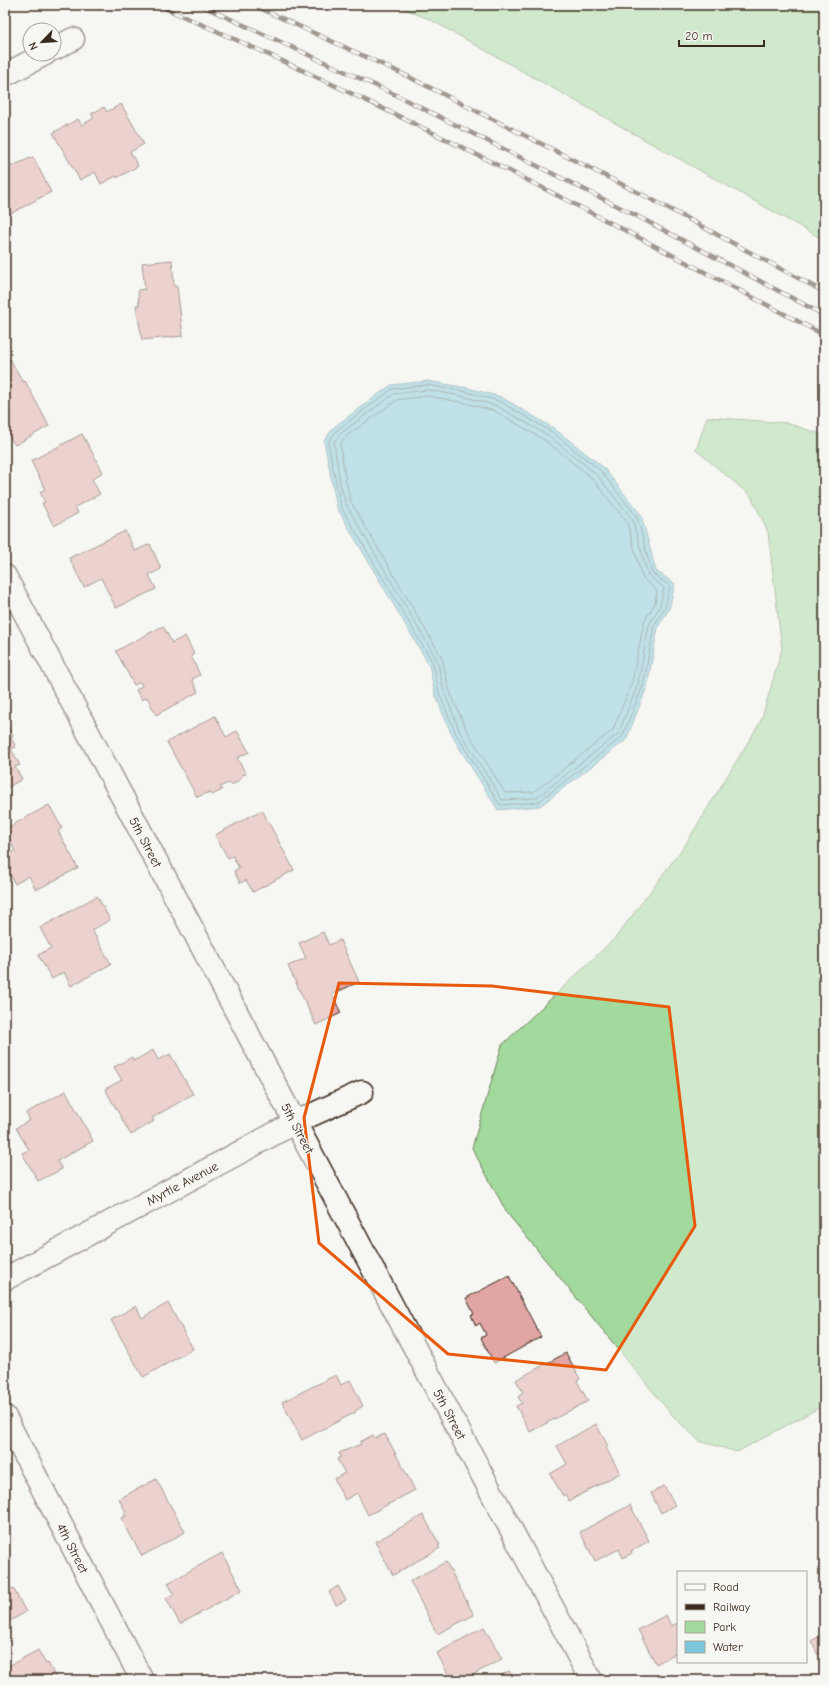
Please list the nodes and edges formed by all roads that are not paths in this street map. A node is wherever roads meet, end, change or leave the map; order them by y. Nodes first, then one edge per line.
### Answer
1 (73, 39) dead end
2 (62, 45) edge
3 (29, 62) edge
4 (5, 75) edge
5 (5, 576) edge
6 (362, 1092) dead end
7 (296, 1122) junction
8 (5, 1279) edge
9 (5, 1417) edge
10 (142, 1680) edge
11 (591, 1680) edge

1 - 2 street
3 - 4 street
5 - 7 street, 5th Street
6 - 7 street, Myrtle Avenue
7 - 8 street, Myrtle Avenue
7 - 11 street, 5th Street
9 - 10 street, 4th Street

